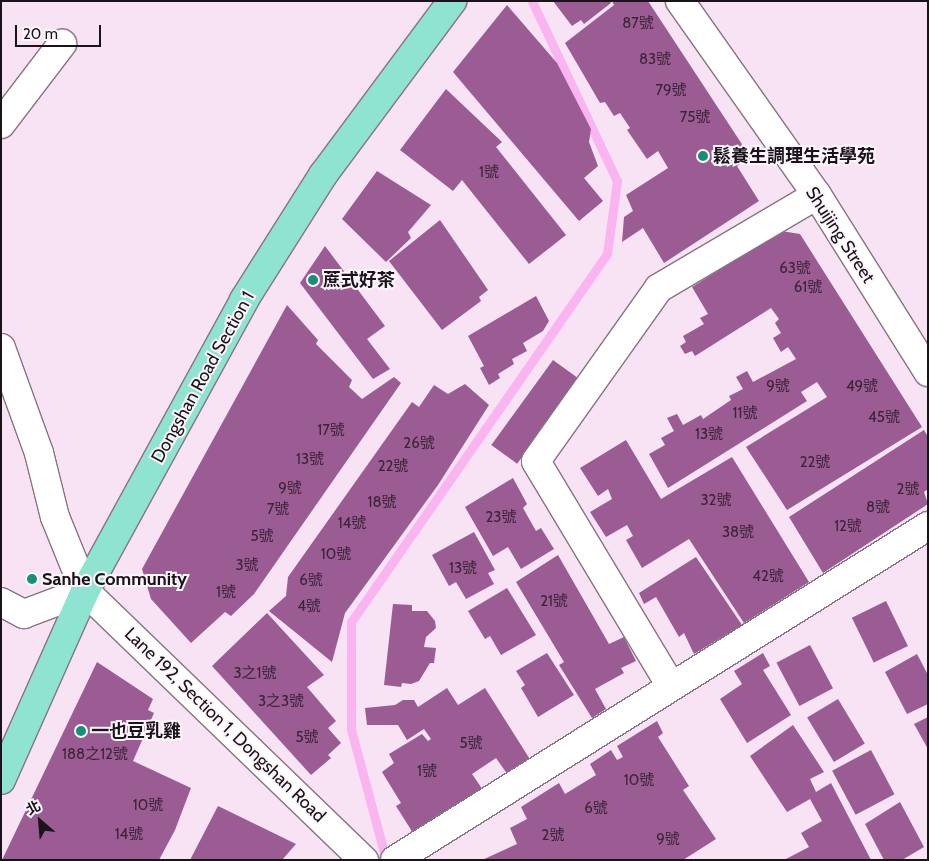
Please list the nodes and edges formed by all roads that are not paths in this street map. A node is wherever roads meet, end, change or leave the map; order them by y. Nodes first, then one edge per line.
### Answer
1 (452, 1) edge
2 (680, 1) edge
3 (62, 44) dead end
4 (1, 124) edge
5 (817, 195) junction
6 (1, 348) edge
7 (928, 372) edge
8 (928, 526) edge
9 (86, 591) junction
10 (1, 602) edge
11 (672, 686) junction
12 (1, 780) edge
13 (426, 852) edge
14 (364, 860) edge
15 (395, 860) edge

1 - 9 main road, Dongshan Road Section 1
2 - 5 street, Shuijing Street
3 - 4 street
5 - 7 street, Shuijing Street
5 - 11 street
6 - 9 street
8 - 11 street
9 - 10 street
9 - 12 main road, Dongshan Road Section 1
9 - 14 street, Lane 192, Section 1, Dongshan Road
11 - 13 street
13 - 15 street

